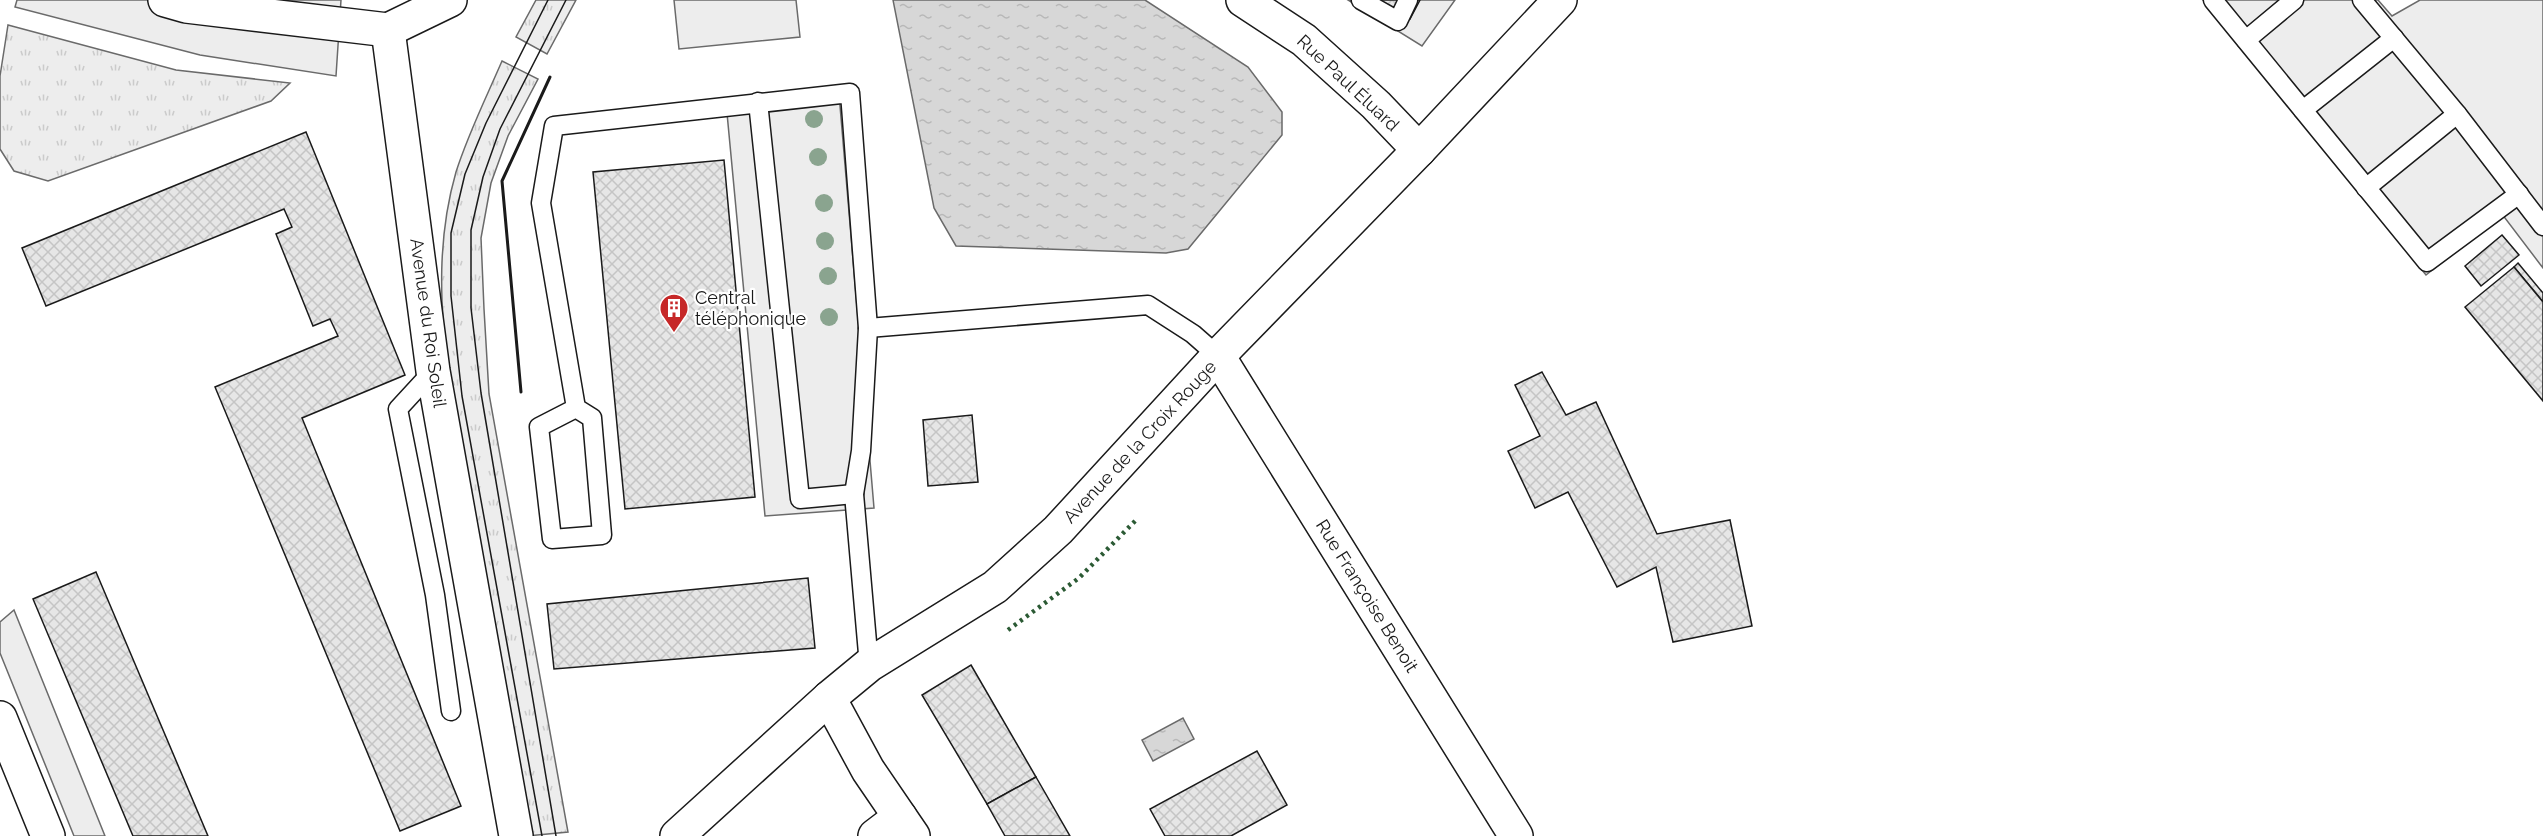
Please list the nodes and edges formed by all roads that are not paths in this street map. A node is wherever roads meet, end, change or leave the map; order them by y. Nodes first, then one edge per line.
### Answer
1 (165, 0) edge
2 (450, 0) edge
3 (1244, 0) edge
4 (1361, 0) edge
5 (1408, 0) edge
6 (1560, 0) edge
7 (2213, 0) edge
8 (2295, 0) edge
9 (2361, 0) edge
10 (388, 30) junction
11 (2394, 38) junction
12 (2246, 40) junction
13 (758, 102) junction
14 (2303, 110) junction
15 (2457, 114) junction
16 (1419, 150) junction
17 (2366, 188) junction
18 (2519, 194) junction
19 (2543, 226) edge
20 (868, 328) junction
21 (1218, 356) junction
22 (433, 371) junction
23 (576, 408) junction
24 (854, 494) junction
25 (869, 665) junction
26 (829, 698) junction
27 (451, 711) dead end
28 (0, 718) edge
29 (896, 830) edge
30 (48, 836) edge
31 (516, 836) edge
32 (677, 836) edge
33 (1516, 836) edge

1 - 10 street
2 - 10 street
3 - 16 street, Rue Paul Éluard
4 - 5 lane
6 - 16 street, Avenue de la Croix Rouge
7 - 12 lane
8 - 12 lane
9 - 11 lane
10 - 22 street, Avenue du Roi Soleil
11 - 14 lane
11 - 15 lane
12 - 14 lane
13 - 20 lane
13 - 23 lane
13 - 24 lane
14 - 17 lane
15 - 17 lane
15 - 18 lane
16 - 21 street, Avenue de la Croix Rouge
17 - 18 lane
18 - 19 lane
20 - 21 lane
20 - 24 lane
21 - 25 street, Avenue de la Croix Rouge
21 - 33 street, Rue Françoise Benoit
22 - 27 lane
22 - 31 street, Avenue du Roi Soleil
23 - 23 lane
24 - 25 lane
25 - 26 street, Avenue de la Croix Rouge
26 - 29 street
26 - 32 street, Avenue de la Croix Rouge
28 - 30 street

